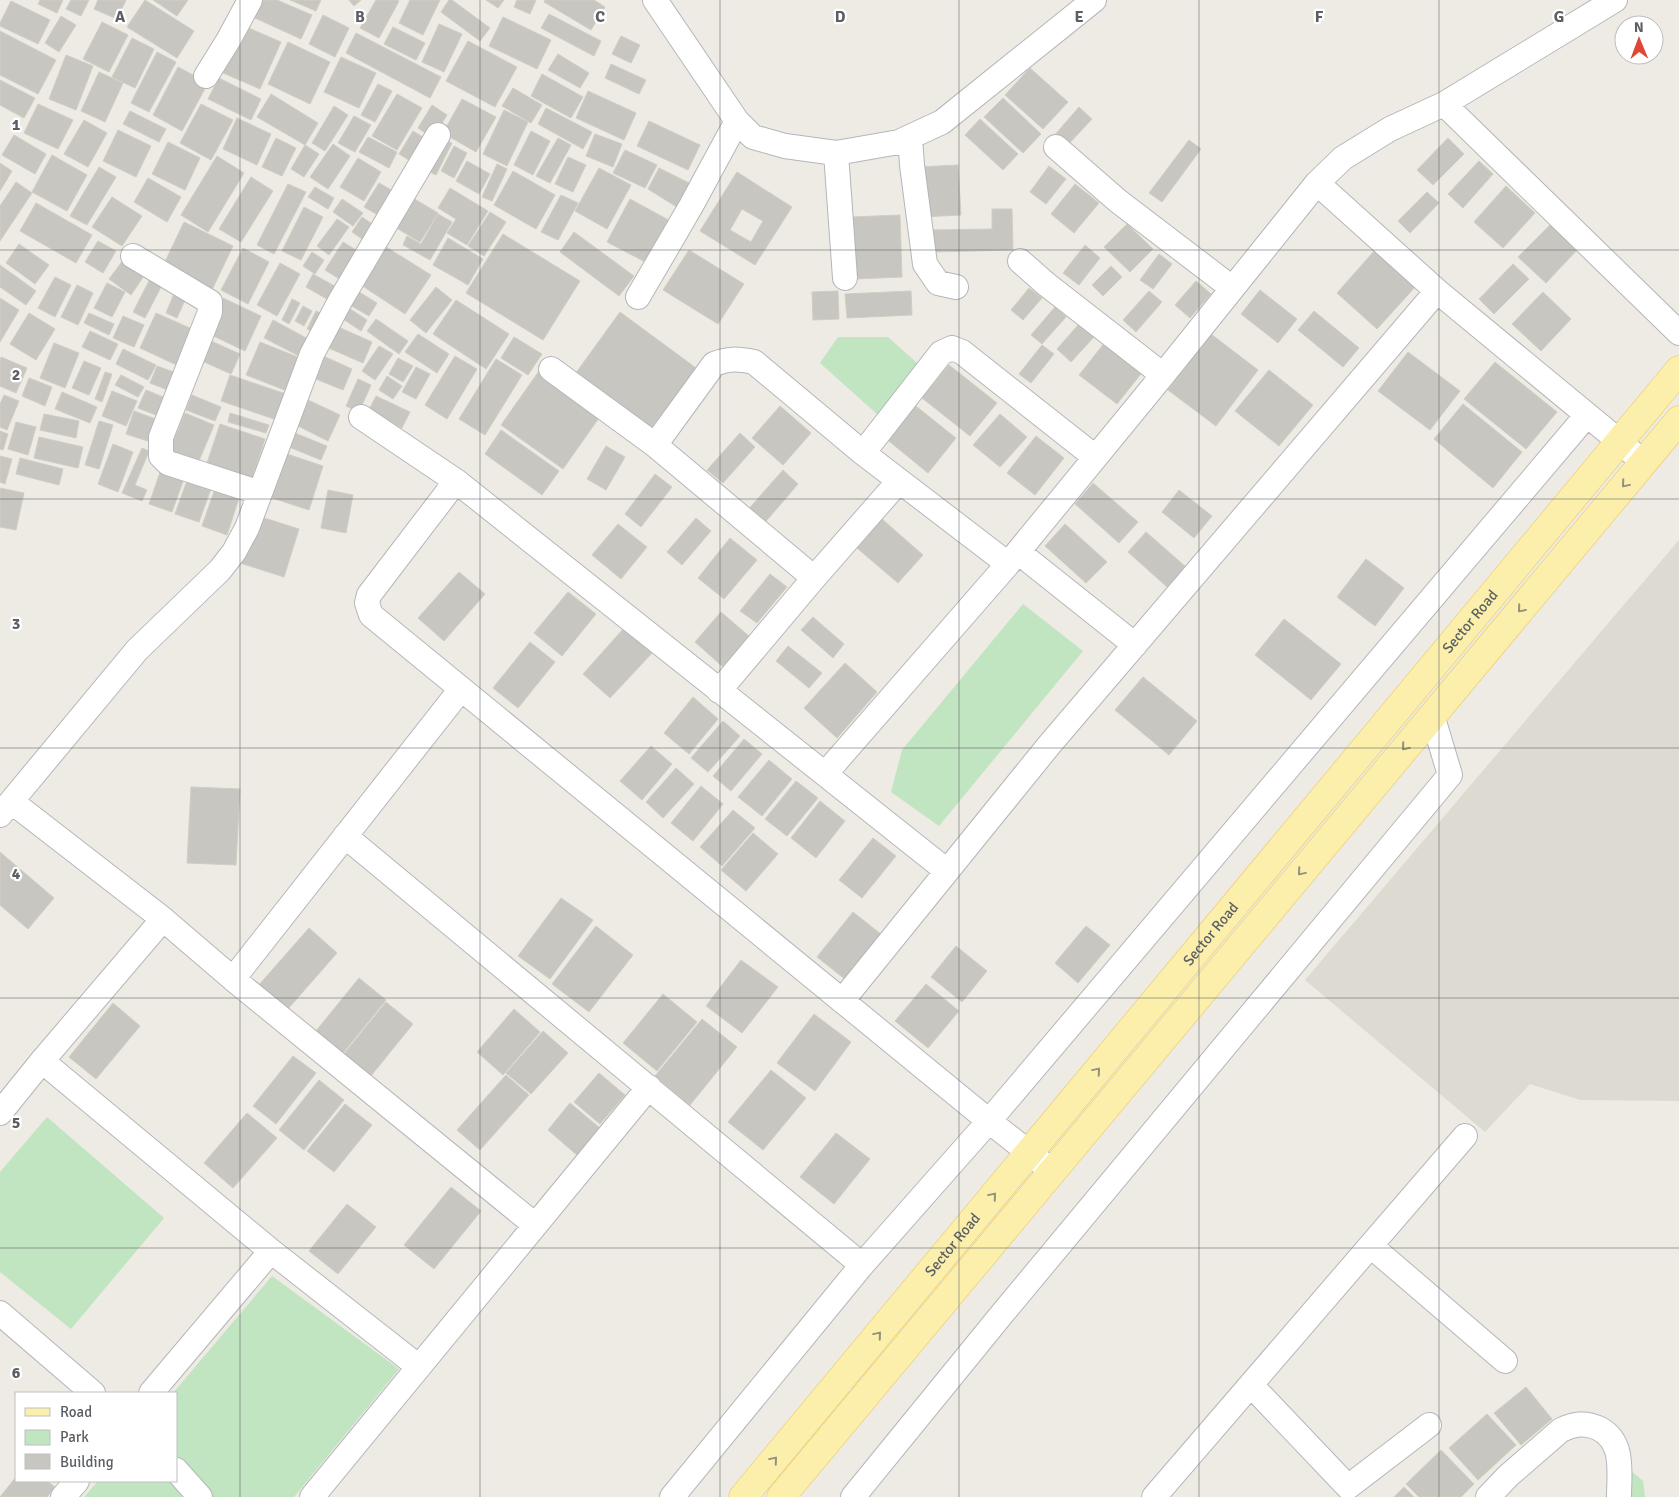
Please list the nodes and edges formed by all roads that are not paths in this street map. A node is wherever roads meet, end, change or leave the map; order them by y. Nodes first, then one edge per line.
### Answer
1 (250, 0) edge
2 (654, 0) edge
3 (1094, 0) edge
4 (1616, 0) edge
5 (206, 76) dead end
6 (1444, 104) junction
7 (737, 121) junction
8 (438, 134) dead end
9 (910, 137) junction
10 (1056, 147) dead end
11 (836, 153) junction
12 (1317, 183) junction
13 (133, 256) dead end
14 (1020, 261) dead end
15 (845, 278) dead end
16 (956, 287) dead end
17 (1232, 288) junction
18 (1437, 291) junction
19 (638, 297) dead end
20 (1679, 333) edge
21 (551, 369) dead end
22 (1679, 370) edge
23 (1163, 375) junction
24 (1586, 415) junction
25 (361, 417) dead end
26 (1679, 420) edge
27 (1620, 442) junction
28 (655, 444) junction
29 (863, 454) junction
30 (1095, 457) junction
31 (1644, 463) junction
32 (456, 481) junction
33 (899, 481) junction
34 (260, 492) junction
35 (1013, 558) junction
36 (814, 578) junction
37 (1135, 645) junction
38 (462, 689) junction
39 (719, 691) junction
40 (1432, 715) junction
41 (825, 774) junction
42 (6, 809) edge
43 (346, 836) junction
44 (947, 871) junction
45 (163, 919) junction
46 (233, 979) junction
47 (842, 1000) junction
48 (42, 1061) junction
49 (649, 1087) junction
50 (0, 1113) edge
51 (989, 1122) junction
52 (1465, 1136) dead end
53 (1029, 1152) junction
54 (1052, 1171) junction
55 (534, 1226) junction
56 (1370, 1246) junction
57 (271, 1251) junction
58 (862, 1265) junction
59 (0, 1313) edge
60 (1505, 1361) dead end
61 (419, 1367) junction
62 (1251, 1384) junction
63 (92, 1392) edge
64 (152, 1392) edge
65 (1429, 1425) dead end
66 (178, 1472) edge
67 (76, 1482) edge
68 (64, 1497) edge
69 (200, 1497) edge
70 (312, 1497) edge
71 (672, 1497) edge
72 (743, 1497) edge
73 (781, 1497) edge
74 (853, 1497) edge
75 (1154, 1497) edge
76 (1488, 1497) edge
77 (1619, 1497) edge

1 - 5 street
2 - 7 street
3 - 9 street
4 - 6 street
6 - 12 street
6 - 20 street
7 - 11 street
7 - 19 street
8 - 34 street
9 - 11 street
9 - 16 street
10 - 17 street
11 - 15 street
12 - 17 street
12 - 18 street
13 - 34 street
14 - 23 street
17 - 23 street
18 - 24 street
18 - 37 street
21 - 28 street
22 - 27 main road, Sector Road
23 - 30 street
24 - 27 street
24 - 51 street
25 - 32 street
26 - 31 main road, Sector Road
27 - 31 street
53 -> 27 main road, Sector Road
28 - 29 street
28 - 36 street
29 - 30 street
29 - 33 street
30 - 35 street
31 -> 40 main road, Sector Road
32 - 38 street
32 - 39 street
33 - 35 street
33 - 36 street
34 - 42 street
35 - 37 street
35 - 41 street
36 - 39 street
37 - 44 street
38 - 43 street
38 - 47 street
39 - 41 street
40 -> 54 main road, Sector Road
40 - 74 street
41 - 44 street
42 - 45 street
43 - 46 street
43 - 49 street
44 - 47 street
45 - 46 street
45 - 48 street
46 - 55 street
47 - 51 street
48 - 50 street
48 - 57 street
49 - 55 street
49 - 58 street
51 - 53 street
51 - 58 street
52 - 56 street
53 - 54 street
72 -> 53 main road, Sector Road
54 - 73 main road, Sector Road
55 - 61 street
56 - 60 street
56 - 62 street
57 - 61 street
57 - 64 street
58 - 71 street
59 - 63 street
61 - 70 street
62 - 65 street
62 - 75 street
66 - 69 street
67 - 68 street
76 - 77 street

